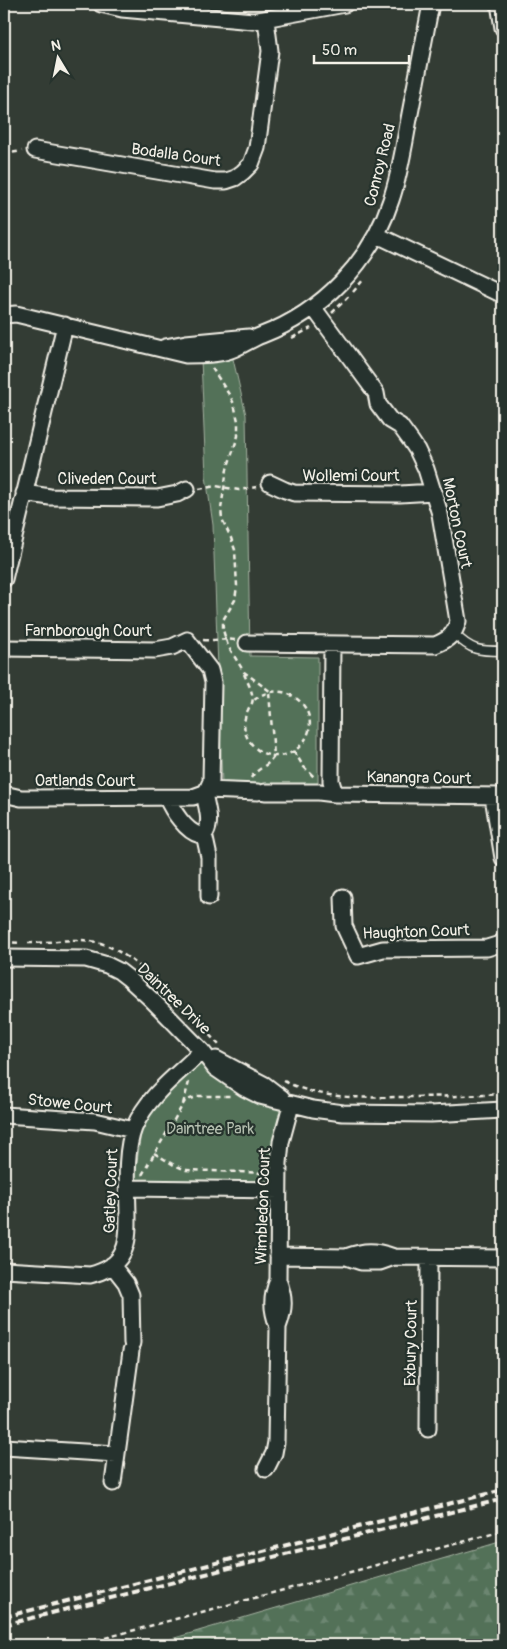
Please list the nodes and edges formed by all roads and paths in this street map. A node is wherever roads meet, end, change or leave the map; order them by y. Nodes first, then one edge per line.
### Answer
1 (101, 4) edge
2 (345, 4) edge
3 (428, 4) edge
4 (499, 4) edge
5 (266, 20) junction
6 (503, 28) edge
7 (36, 150) joint
8 (4, 154) edge
9 (377, 235) junction
10 (503, 294) edge
11 (313, 307) junction
12 (8, 312) edge
13 (65, 326) junction
14 (258, 336) junction
15 (161, 348) junction
16 (209, 354) junction
17 (270, 483) joint
18 (223, 487) junction
19 (187, 489) joint
20 (434, 492) junction
21 (24, 493) junction
22 (4, 579) edge
23 (453, 633) junction
24 (225, 638) junction
25 (187, 640) junction
26 (247, 643) joint
27 (332, 644) junction
28 (4, 648) edge
29 (503, 651) edge
30 (244, 672) junction
31 (270, 692) junction
32 (252, 702) junction
33 (294, 751) junction
34 (274, 756) junction
35 (205, 792) junction
36 (257, 792) junction
37 (4, 794) edge
38 (335, 794) junction
39 (498, 796) edge
40 (167, 798) junction
41 (204, 834) junction
42 (503, 858) edge
43 (209, 897) dead end
44 (343, 897) dead end
45 (503, 941) edge
46 (4, 942) edge
47 (4, 958) edge
48 (222, 1047) dead end
49 (202, 1051) junction
50 (190, 1079) dead end
51 (283, 1080) dead end
52 (503, 1094) edge
53 (235, 1096) dead end
54 (183, 1104) junction
55 (291, 1105) junction
56 (503, 1110) edge
57 (4, 1115) edge
58 (133, 1130) junction
59 (154, 1153) junction
60 (268, 1167) dead end
61 (268, 1173) junction
62 (128, 1188) junction
63 (273, 1190) junction
64 (278, 1256) junction
65 (430, 1258) junction
66 (503, 1258) edge
67 (112, 1265) junction
68 (4, 1270) edge
69 (428, 1428) dead end
70 (4, 1447) edge
71 (116, 1454) junction
72 (266, 1469) dead end
73 (113, 1483) dead end
74 (503, 1531) edge
75 (79, 1645) edge

1 - 5 street
2 - 5 street
3 - 9 street, Conroy Road
4 - 6 street
5 - 7 street, Bodalla Court
7 - 8 path
9 - 10 street
9 - 11 street, Conroy Road
11 - 14 street, Conroy Road
11 - 20 street, Morton Court
12 - 13 street, Conroy Road
13 - 15 street, Conroy Road
13 - 21 street
14 - 15 street, Conroy Road
14 - 16 street, Conroy Road
15 - 16 street, Conroy Road
16 - 18 path
17 - 18 path
17 - 20 street, Wollemi Court
18 - 19 path
18 - 24 path
19 - 21 street, Cliveden Court
20 - 23 street, Morton Court
21 - 22 street
23 - 27 street
23 - 29 lane
24 - 25 path
24 - 26 path
24 - 30 path
25 - 28 street, Farnborough Court
25 - 35 street
26 - 27 street
27 - 38 street
30 - 31 path
30 - 32 path
31 - 32 path
31 - 33 path
31 - 34 path
32 - 34 path
33 - 34 path
33 - 38 path
34 - 36 path
35 - 36 street, Oatlands Court
35 - 40 street, Oatlands Court
35 - 41 street
36 - 38 street, Kanangra Court
37 - 40 street, Oatlands Court
38 - 39 street, Kanangra Court
39 - 42 street
40 - 41 street
41 - 43 street
44 - 45 street, Haughton Court
46 - 48 path
47 - 49 street, Daintree Drive
49 - 55 street, Daintree Drive
49 - 58 street, Gatley Court
50 - 54 path
51 - 52 path
53 - 54 path
54 - 59 path
55 - 56 street, Daintree Drive
55 - 63 street, Wimbledon Court
57 - 58 street, Stowe Court
58 - 62 street, Gatley Court
59 - 61 path
59 - 62 path
60 - 61 path
61 - 63 path
62 - 63 street
62 - 67 street, Gatley Court
63 - 64 street, Wimbledon Court
64 - 65 street
64 - 72 street, Wimbledon Court
65 - 66 street
65 - 69 street, Exbury Court
67 - 68 street
67 - 71 street
70 - 71 street
71 - 73 street
74 - 75 path

